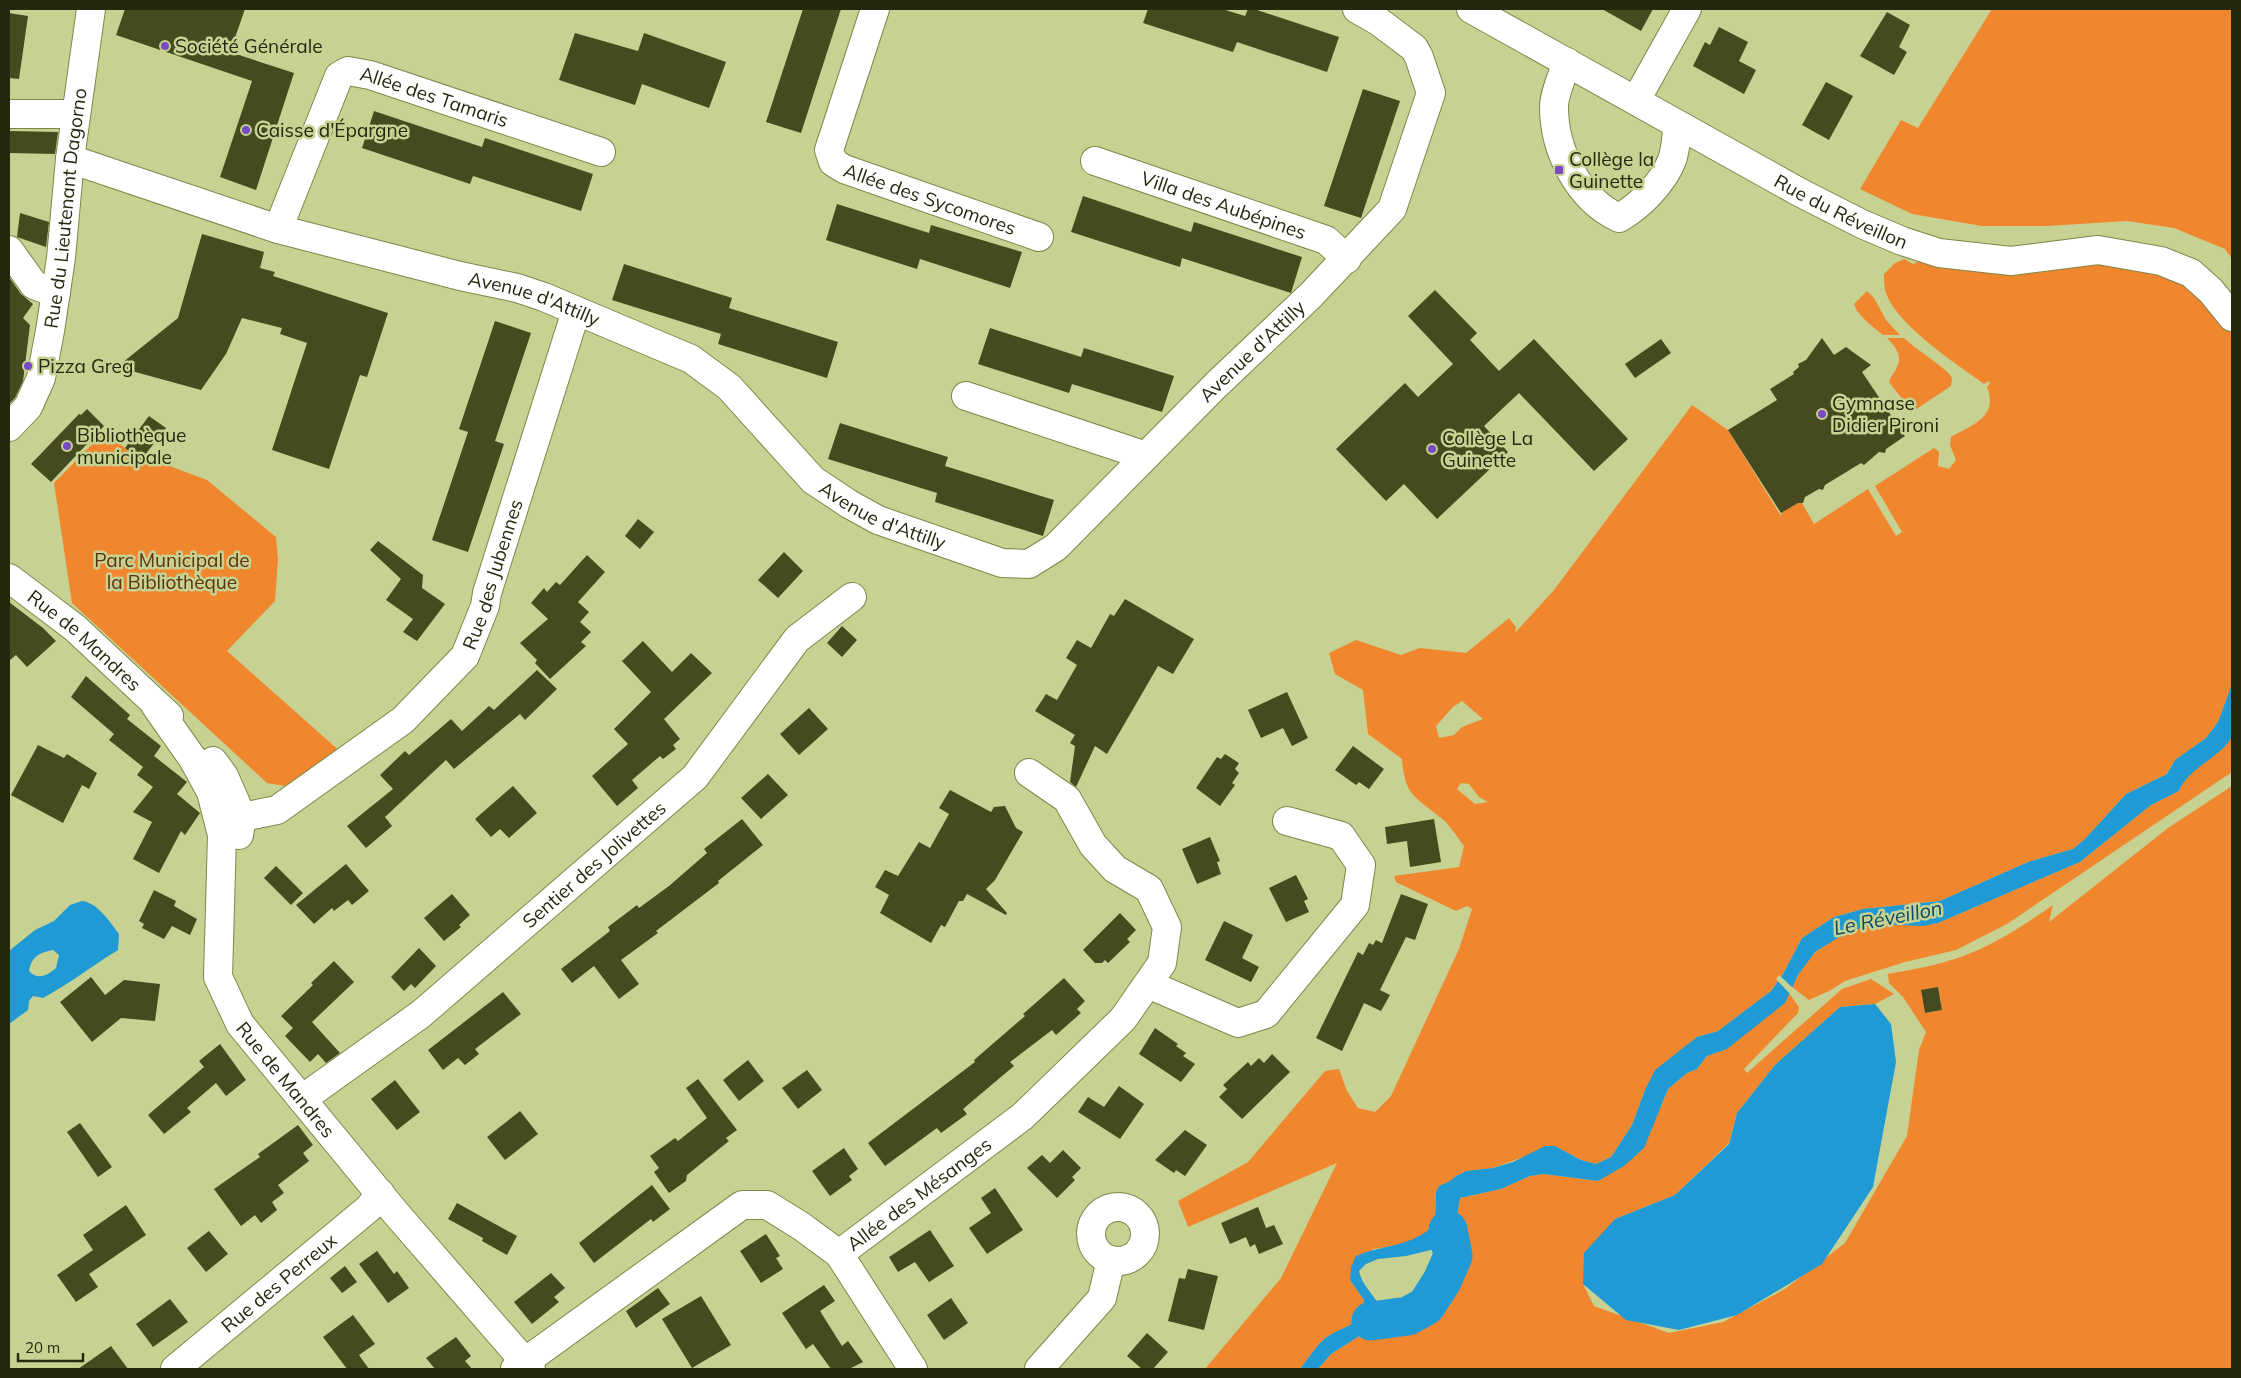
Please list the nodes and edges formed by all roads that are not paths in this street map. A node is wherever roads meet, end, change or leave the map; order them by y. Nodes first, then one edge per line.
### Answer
1 (91, 9) edge
2 (874, 9) edge
3 (1357, 9) edge
4 (1471, 9) edge
5 (1687, 9) edge
6 (1567, 62) junction
7 (1636, 100) junction
8 (9, 114) edge
9 (76, 114) junction
10 (1678, 125) junction
11 (601, 152) dead end
12 (70, 159) junction
13 (1095, 161) dead end
14 (278, 229) junction
15 (1039, 237) dead end
16 (9, 250) edge
17 (1347, 259) junction
18 (56, 293) junction
19 (576, 311) junction
20 (2232, 317) edge
21 (966, 396) dead end
22 (9, 428) edge
23 (1146, 456) junction
24 (9, 578) edge
25 (852, 597) dead end
26 (155, 705) junction
27 (1029, 774) dead end
28 (242, 817) junction
29 (1287, 821) dead end
30 (218, 929) junction
31 (1148, 984) junction
32 (302, 1099) junction
33 (387, 1202) junction
34 (839, 1254) junction
35 (1111, 1260) dead end
36 (520, 1367) edge
37 (175, 1369) edge
38 (913, 1369) edge
39 (1039, 1369) edge

1 - 9 street, Rue du Lieutenant Dagorno
2 - 15 street, Allée des Sycomores
3 - 17 street, Avenue d'Attilly
4 - 6 street, Rue du Réveillon
5 - 7 street
6 - 7 street, Rue du Réveillon
6 - 10 street
7 - 10 street, Rue du Réveillon
8 - 9 street
9 - 12 street, Rue du Lieutenant Dagorno
10 - 20 street, Rue du Réveillon
11 - 14 street, Allée des Tamaris
12 - 14 street, Avenue d'Attilly
12 - 18 street, Rue du Lieutenant Dagorno
13 - 17 street, Villa des Aubépines
14 - 19 street, Avenue d'Attilly
16 - 18 street
17 - 23 street, Avenue d'Attilly
18 - 22 street, Rue du Lieutenant Dagorno
19 - 23 street, Avenue d'Attilly
19 - 28 street, Rue des Jubennes
21 - 23 street
24 - 26 street, Rue de Mandres
25 - 32 street, Sentier des Jolivettes
26 - 28 street, Rue de Mandres
26 - 30 street, Rue de Mandres
27 - 31 street, Allée des Mésanges
28 - 30 street, Rue de Mandres
29 - 31 street
30 - 32 street, Rue de Mandres
31 - 34 street, Allée des Mésanges
32 - 33 street, Rue de Mandres
33 - 36 street, Rue de Mandres
33 - 37 street, Rue des Perreux
34 - 36 street, Allée des Mésanges
34 - 38 street
35 - 39 street

